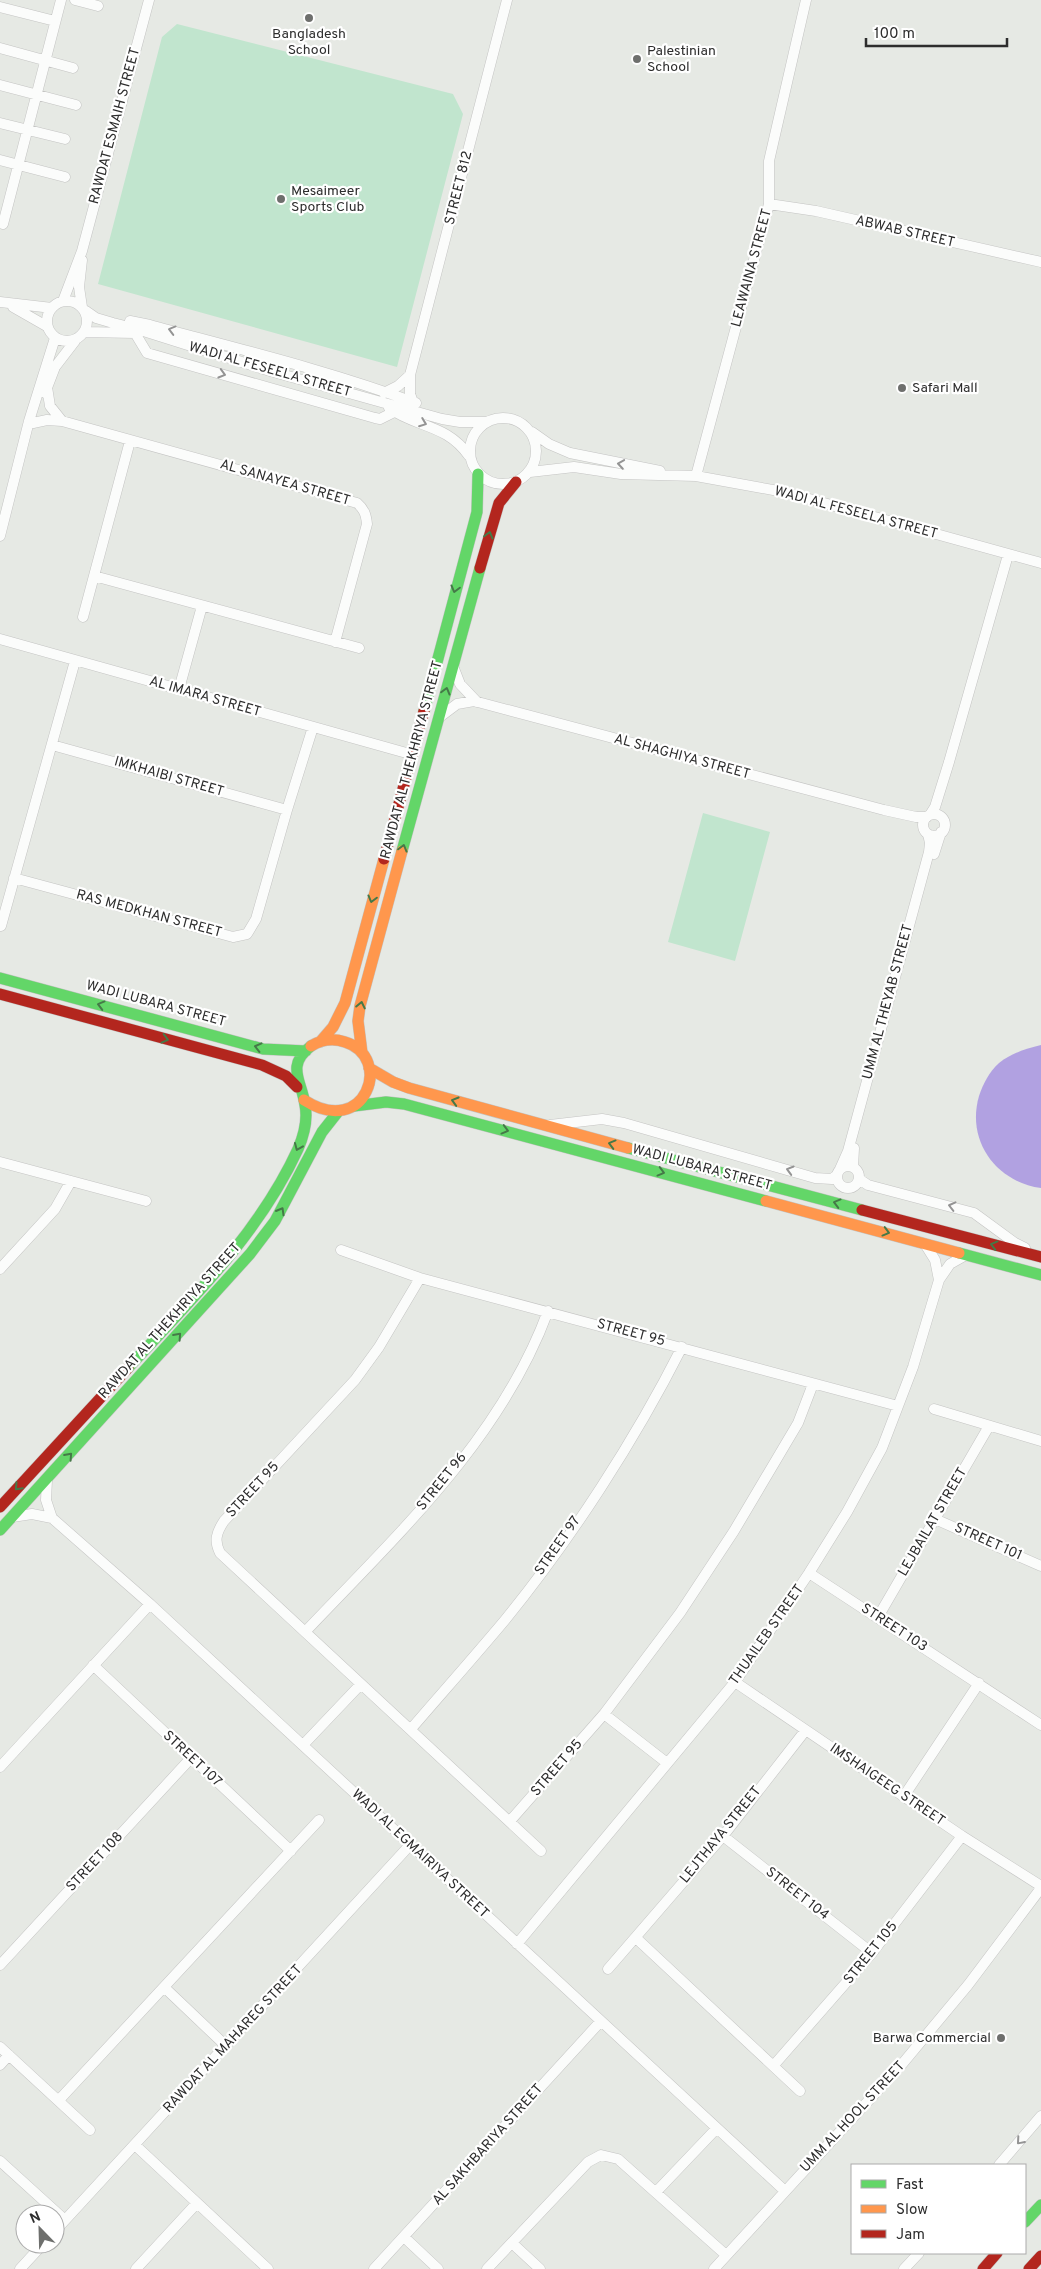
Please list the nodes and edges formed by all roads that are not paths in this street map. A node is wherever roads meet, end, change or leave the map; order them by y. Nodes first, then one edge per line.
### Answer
1 (61, 0) edge
2 (75, 0) edge
3 (149, 0) edge
4 (507, 0) edge
5 (806, 0) edge
6 (98, 6) dead end
7 (0, 7) edge
8 (55, 21) junction
9 (0, 48) edge
10 (45, 59) junction
11 (73, 68) dead end
12 (0, 85) edge
13 (36, 94) junction
14 (76, 105) dead end
15 (0, 123) edge
16 (28, 130) junction
17 (65, 139) dead end
18 (0, 160) edge
19 (18, 164) junction
20 (65, 177) dead end
21 (769, 204) junction
22 (0, 222) edge
23 (82, 251) junction
24 (1041, 262) edge
25 (63, 301) junction
26 (2, 302) edge
27 (52, 308) junction
28 (84, 309) junction
29 (113, 323) junction
30 (48, 327) junction
31 (85, 332) junction
32 (135, 333) junction
33 (161, 337) junction
34 (55, 338) junction
35 (75, 341) junction
36 (410, 375) junction
37 (47, 386) junction
38 (382, 398) junction
39 (414, 402) junction
40 (394, 412) junction
41 (432, 416) junction
42 (62, 421) junction
43 (487, 422) junction
44 (33, 423) junction
45 (530, 431) junction
46 (130, 441) junction
47 (25, 442) junction
48 (469, 456) junction
49 (530, 472) junction
50 (478, 474) junction
51 (668, 474) junction
52 (696, 476) junction
53 (516, 482) junction
54 (0, 536) edge
55 (1008, 555) junction
56 (1041, 563) edge
57 (94, 576) junction
58 (202, 606) junction
59 (83, 617) dead end
60 (0, 639) edge
61 (335, 642) junction
62 (359, 648) dead end
63 (75, 661) junction
64 (453, 666) junction
65 (180, 689) junction
66 (477, 702) junction
67 (439, 719) junction
68 (313, 727) junction
69 (52, 745) junction
70 (410, 754) junction
71 (949, 762) junction
72 (287, 810) junction
73 (887, 811) junction
74 (928, 816) junction
75 (943, 819) junction
76 (926, 832) junction
77 (941, 832) junction
78 (14, 878) junction
79 (1, 926) edge
80 (0, 978) edge
81 (0, 994) edge
82 (320, 1042) junction
83 (306, 1051) junction
84 (362, 1053) junction
85 (369, 1068) junction
86 (297, 1087) junction
87 (304, 1100) junction
88 (354, 1106) junction
89 (337, 1113) junction
90 (543, 1126) junction
91 (0, 1162) edge
92 (853, 1167) junction
93 (839, 1172) junction
94 (859, 1179) junction
95 (71, 1181) junction
96 (146, 1201) dead end
97 (925, 1243) junction
98 (341, 1250) dead end
99 (1041, 1251) edge
100 (967, 1255) junction
101 (1041, 1257) edge
102 (0, 1269) edge
103 (1041, 1275) edge
104 (420, 1278) junction
105 (938, 1280) junction
106 (548, 1311) junction
107 (682, 1347) junction
108 (813, 1384) junction
109 (898, 1406) junction
110 (934, 1409) dead end
111 (989, 1426) junction
112 (1041, 1441) edge
113 (47, 1480) junction
114 (0, 1507) edge
115 (12, 1517) junction
116 (52, 1518) junction
117 (935, 1519) junction
118 (0, 1530) edge
119 (1041, 1566) edge
120 (809, 1574) junction
121 (150, 1604) junction
122 (878, 1617) junction
123 (305, 1632) junction
124 (93, 1666) junction
125 (735, 1682) junction
126 (978, 1682) junction
127 (361, 1684) junction
128 (604, 1714) junction
129 (1040, 1722) edge
130 (411, 1729) junction
131 (805, 1730) junction
132 (303, 1745) junction
133 (191, 1758) junction
134 (667, 1763) junction
135 (0, 1767) edge
136 (904, 1796) junction
137 (319, 1820) dead end
138 (510, 1822) junction
139 (723, 1836) junction
140 (962, 1836) junction
141 (410, 1845) junction
142 (291, 1851) junction
143 (541, 1851) dead end
144 (1041, 1887) edge
145 (636, 1938) junction
146 (517, 1944) junction
147 (872, 1953) junction
148 (0, 1965) edge
149 (608, 1969) dead end
150 (165, 1988) junction
151 (601, 2021) junction
152 (226, 2046) junction
153 (0, 2047) edge
154 (9, 2055) junction
155 (0, 2065) edge
156 (774, 2065) junction
157 (800, 2091) dead end
158 (59, 2100) junction
159 (1041, 2116) edge
160 (717, 2128) junction
161 (90, 2130) dead end
162 (135, 2145) junction
163 (0, 2161) edge
164 (1000, 2164) edge
165 (785, 2191) junction
166 (656, 2192) junction
167 (197, 2203) junction
168 (47, 2204) edge
169 (1041, 2204) edge
170 (65, 2220) edge
171 (1026, 2221) edge
172 (404, 2237) junction
173 (512, 2243) junction
174 (34, 2254) edge
175 (918, 2254) edge
176 (996, 2254) edge
177 (726, 2256) junction
178 (1041, 2256) edge
179 (140, 2268) edge
180 (20, 2269) edge
181 (268, 2269) edge
182 (374, 2269) edge
183 (438, 2269) edge
184 (487, 2269) edge
185 (540, 2269) edge
186 (714, 2269) edge
187 (904, 2269) edge
188 (983, 2269) edge
189 (1029, 2269) edge

1 - 8 street
2 - 6 street
3 - 23 street, RAWDAT ESMAIH STREET
4 - 36 street, STREET 812
5 - 21 street, LEAWAINA STREET
7 - 8 street
8 - 10 street
9 - 10 street
10 - 11 street
10 - 13 street
12 - 13 street
13 - 14 street
13 - 16 street
15 - 16 street
16 - 17 street
16 - 19 street
18 - 19 street
19 - 20 street
19 - 22 street
21 - 24 street, ABWAB STREET
21 - 52 street, LEAWAINA STREET
23 - 25 street, RAWDAT ESMAIH STREET
23 - 28 street, RAWDAT ESMAIH STREET
25 - 27 street
25 - 28 street
26 - 27 street
26 - 30 street
27 - 30 street
28 - 29 street, WADI AL FESEELA STREET
28 - 31 street
29 - 33 street, WADI AL FESEELA STREET
38 -> 29 street
30 - 34 street
31 - 32 street, WADI AL FESEELA STREET
31 - 35 street
32 - 33 street, WADI AL FESEELA STREET
32 -> 40 street
33 - 38 street, WADI AL FESEELA STREET
34 - 35 street
34 - 47 street
35 - 37 street
36 - 38 street
36 - 39 street, STREET 812
37 - 42 street
37 - 44 street
38 - 39 street
38 - 40 street, WADI AL FESEELA STREET
38 - 41 street, WADI AL FESEELA STREET
39 - 41 street
40 -> 48 street, WADI AL FESEELA STREET
41 - 43 street, WADI AL FESEELA STREET
42 - 44 street, AL SANAYEA STREET
42 - 46 street, AL SANAYEA STREET
43 - 45 street
43 - 48 street
44 - 47 street
45 - 49 street
51 -> 45 street, WADI AL FESEELA STREET
46 - 57 street
46 - 61 street, AL SANAYEA STREET
47 - 54 street
48 - 50 street
49 - 51 street, WADI AL FESEELA STREET
49 - 53 street
50 - 53 street
50 -> 70 main road, RAWDAT AL THEKHRIYA STREET
51 - 52 street, WADI AL FESEELA STREET
52 - 55 street, WADI AL FESEELA STREET
64 -> 53 main road, RAWDAT AL THEKHRIYA STREET
55 - 56 street, WADI AL FESEELA STREET
55 - 71 street
57 - 58 street
57 - 59 street
58 - 61 street
58 - 65 street
60 - 63 street, AL IMARA STREET
61 - 62 street
63 - 65 street, AL IMARA STREET
63 - 69 street
64 - 66 street
67 -> 64 main road, RAWDAT AL THEKHRIYA STREET
65 - 68 street, AL IMARA STREET
66 - 67 street, AL SHAGHIYA STREET
66 - 73 street, AL SHAGHIYA STREET
84 -> 67 main road, RAWDAT AL THEKHRIYA STREET
68 - 70 street, AL IMARA STREET
68 - 72 street, RAS MEDKHAN STREET
69 - 72 street, IMKHAIBI STREET
69 - 78 street
70 -> 82 main road, RAWDAT AL THEKHRIYA STREET
71 - 74 street
71 - 75 street
72 - 78 street, RAS MEDKHAN STREET
73 - 74 street, AL SHAGHIYA STREET
73 - 76 street, AL SHAGHIYA STREET
74 - 75 street
74 - 76 street
75 - 77 street
76 - 77 street
76 - 93 street, UMM AL THEYAB STREET
77 - 92 street, UMM AL THEYAB STREET
78 - 79 street
83 -> 80 main road, WADI LUBARA STREET
81 -> 86 main road
82 - 83 main road
82 - 84 main road
83 - 86 main road
84 - 85 main road
85 - 88 main road
90 -> 85 main road, WADI LUBARA STREET
86 - 87 main road
87 - 89 main road
87 -> 114 main road, RAWDAT AL THEKHRIYA STREET
88 - 89 main road
88 -> 97 main road, WADI LUBARA STREET
113 -> 89 main road, RAWDAT AL THEKHRIYA STREET
93 -> 90 street
101 -> 90 main road, WADI LUBARA STREET
91 - 95 street
92 - 93 street
92 - 94 street
93 - 94 street
99 -> 94 street
95 - 96 street
95 - 102 street
97 - 100 main road, WADI LUBARA STREET
97 - 105 street, THUAILEB STREET
98 - 104 street, STREET 95
100 - 103 main road, WADI LUBARA STREET
100 - 105 street, THUAILEB STREET
104 - 106 street, STREET 95
104 - 123 street, STREET 95
105 - 109 street, THUAILEB STREET
106 - 107 street, STREET 95
106 - 123 street, STREET 96
107 - 108 street, STREET 95
107 - 130 street, STREET 97
108 - 109 street, STREET 95
108 - 128 street, STREET 95
109 - 120 street, THUAILEB STREET
110 - 111 street
111 - 112 street
111 - 117 street, LEJBAILAT STREET
113 - 115 main road, RAWDAT AL THEKHRIYA STREET
113 - 116 street
115 - 116 street
115 - 118 main road, RAWDAT AL THEKHRIYA STREET
116 - 121 street, WADI AL EGMAIRIYA STREET
117 - 119 street, STREET 101
117 - 122 street, LEJBAILAT STREET
120 - 122 street, STREET 103
120 - 125 street, THUAILEB STREET
121 - 124 street
121 - 132 street, WADI AL EGMAIRIYA STREET
122 - 126 street, STREET 103
123 - 127 street, STREET 95
124 - 133 street, STREET 107
124 - 135 street
125 - 131 street, IMSHAIGEEG STREET
125 - 134 street, THUAILEB STREET
126 - 129 street, STREET 103
126 - 136 street
127 - 130 street, STREET 95
127 - 132 street
128 - 134 street
128 - 138 street, STREET 95
130 - 138 street, STREET 95
131 - 136 street, IMSHAIGEEG STREET
131 - 139 street, LEJTHAYA STREET
132 - 141 street, WADI AL EGMAIRIYA STREET
133 - 142 street, STREET 107
133 - 148 street, STREET 108
134 - 146 street, THUAILEB STREET
136 - 140 street, IMSHAIGEEG STREET
137 - 142 street
138 - 143 street, STREET 95
139 - 145 street, LEJTHAYA STREET
139 - 147 street, STREET 104
140 - 144 street, IMSHAIGEEG STREET
140 - 147 street, STREET 105
141 - 146 street, WADI AL EGMAIRIYA STREET
141 - 152 street, RAWDAT AL MAHAREG STREET
142 - 150 street
144 - 165 street, UMM AL HOOL STREET
145 - 149 street, LEJTHAYA STREET
145 - 156 street
146 - 151 street, WADI AL EGMAIRIYA STREET
147 - 156 street, STREET 105
150 - 152 street
150 - 158 street
151 - 160 street, WADI AL EGMAIRIYA STREET
151 - 172 street, AL SAKHBARIYA STREET
152 - 162 street, RAWDAT AL MAHAREG STREET
153 - 154 street
154 - 155 street
154 - 158 street
156 - 157 street
158 - 161 street
159 -> 164 street
160 - 165 street, WADI AL EGMAIRIYA STREET
160 - 166 street
162 - 167 street
162 - 170 street, RAWDAT AL MAHAREG STREET
163 - 168 street
165 - 177 street, UMM AL HOOL STREET
166 - 173 street
166 - 177 street
167 - 179 street
167 - 181 street
169 - 171 main road
172 - 182 street, AL SAKHBARIYA STREET
172 - 183 street
173 - 184 street
173 - 185 street
174 - 180 street
175 - 187 street
176 - 188 main road
177 - 186 street, UMM AL HOOL STREET
178 - 189 main road

